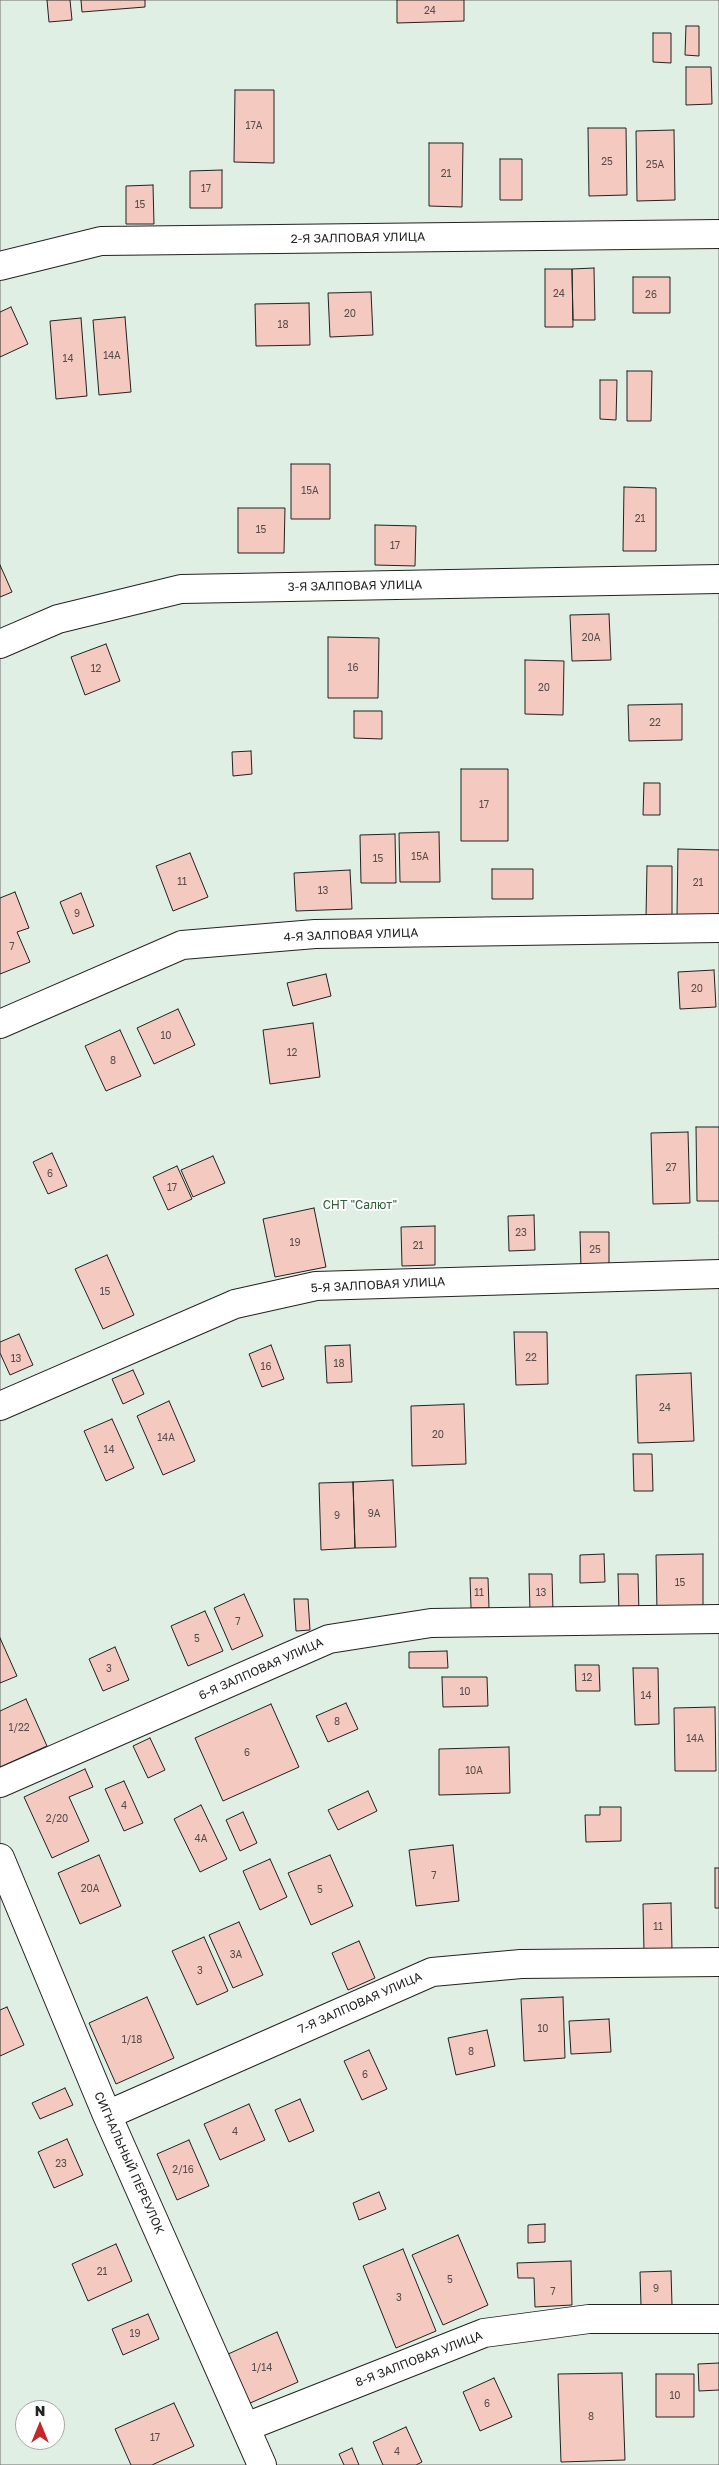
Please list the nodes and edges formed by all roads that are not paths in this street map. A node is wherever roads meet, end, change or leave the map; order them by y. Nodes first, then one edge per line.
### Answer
1 (719, 234) edge
2 (0, 266) edge
3 (719, 579) edge
4 (0, 644) edge
5 (719, 928) edge
6 (0, 1024) edge
7 (719, 1274) edge
8 (0, 1406) edge
9 (719, 1619) edge
10 (0, 1782) edge
11 (0, 1858) edge
12 (719, 1962) edge
13 (107, 2114) junction
14 (719, 2319) edge
15 (246, 2427) junction
16 (262, 2465) edge

1 - 2 street, 2-Я ЗАЛПОВАЯ УЛИЦА
3 - 4 street, 3-Я ЗАЛПОВАЯ УЛИЦА
5 - 6 street, 4-Я ЗАЛПОВАЯ УЛИЦА
7 - 8 street, 5-Я ЗАЛПОВАЯ УЛИЦА
9 - 10 street, 6-Я ЗАЛПОВАЯ УЛИЦА
11 - 13 street, СИГНАЛЬНЫЙ ПЕРЕУЛОК
12 - 13 street, 7-Я ЗАЛПОВАЯ УЛИЦА
13 - 15 street, СИГНАЛЬНЫЙ ПЕРЕУЛОК
14 - 15 street, 8-Я ЗАЛПОВАЯ УЛИЦА
15 - 16 street, СИГНАЛЬНЫЙ ПЕРЕУЛОК

